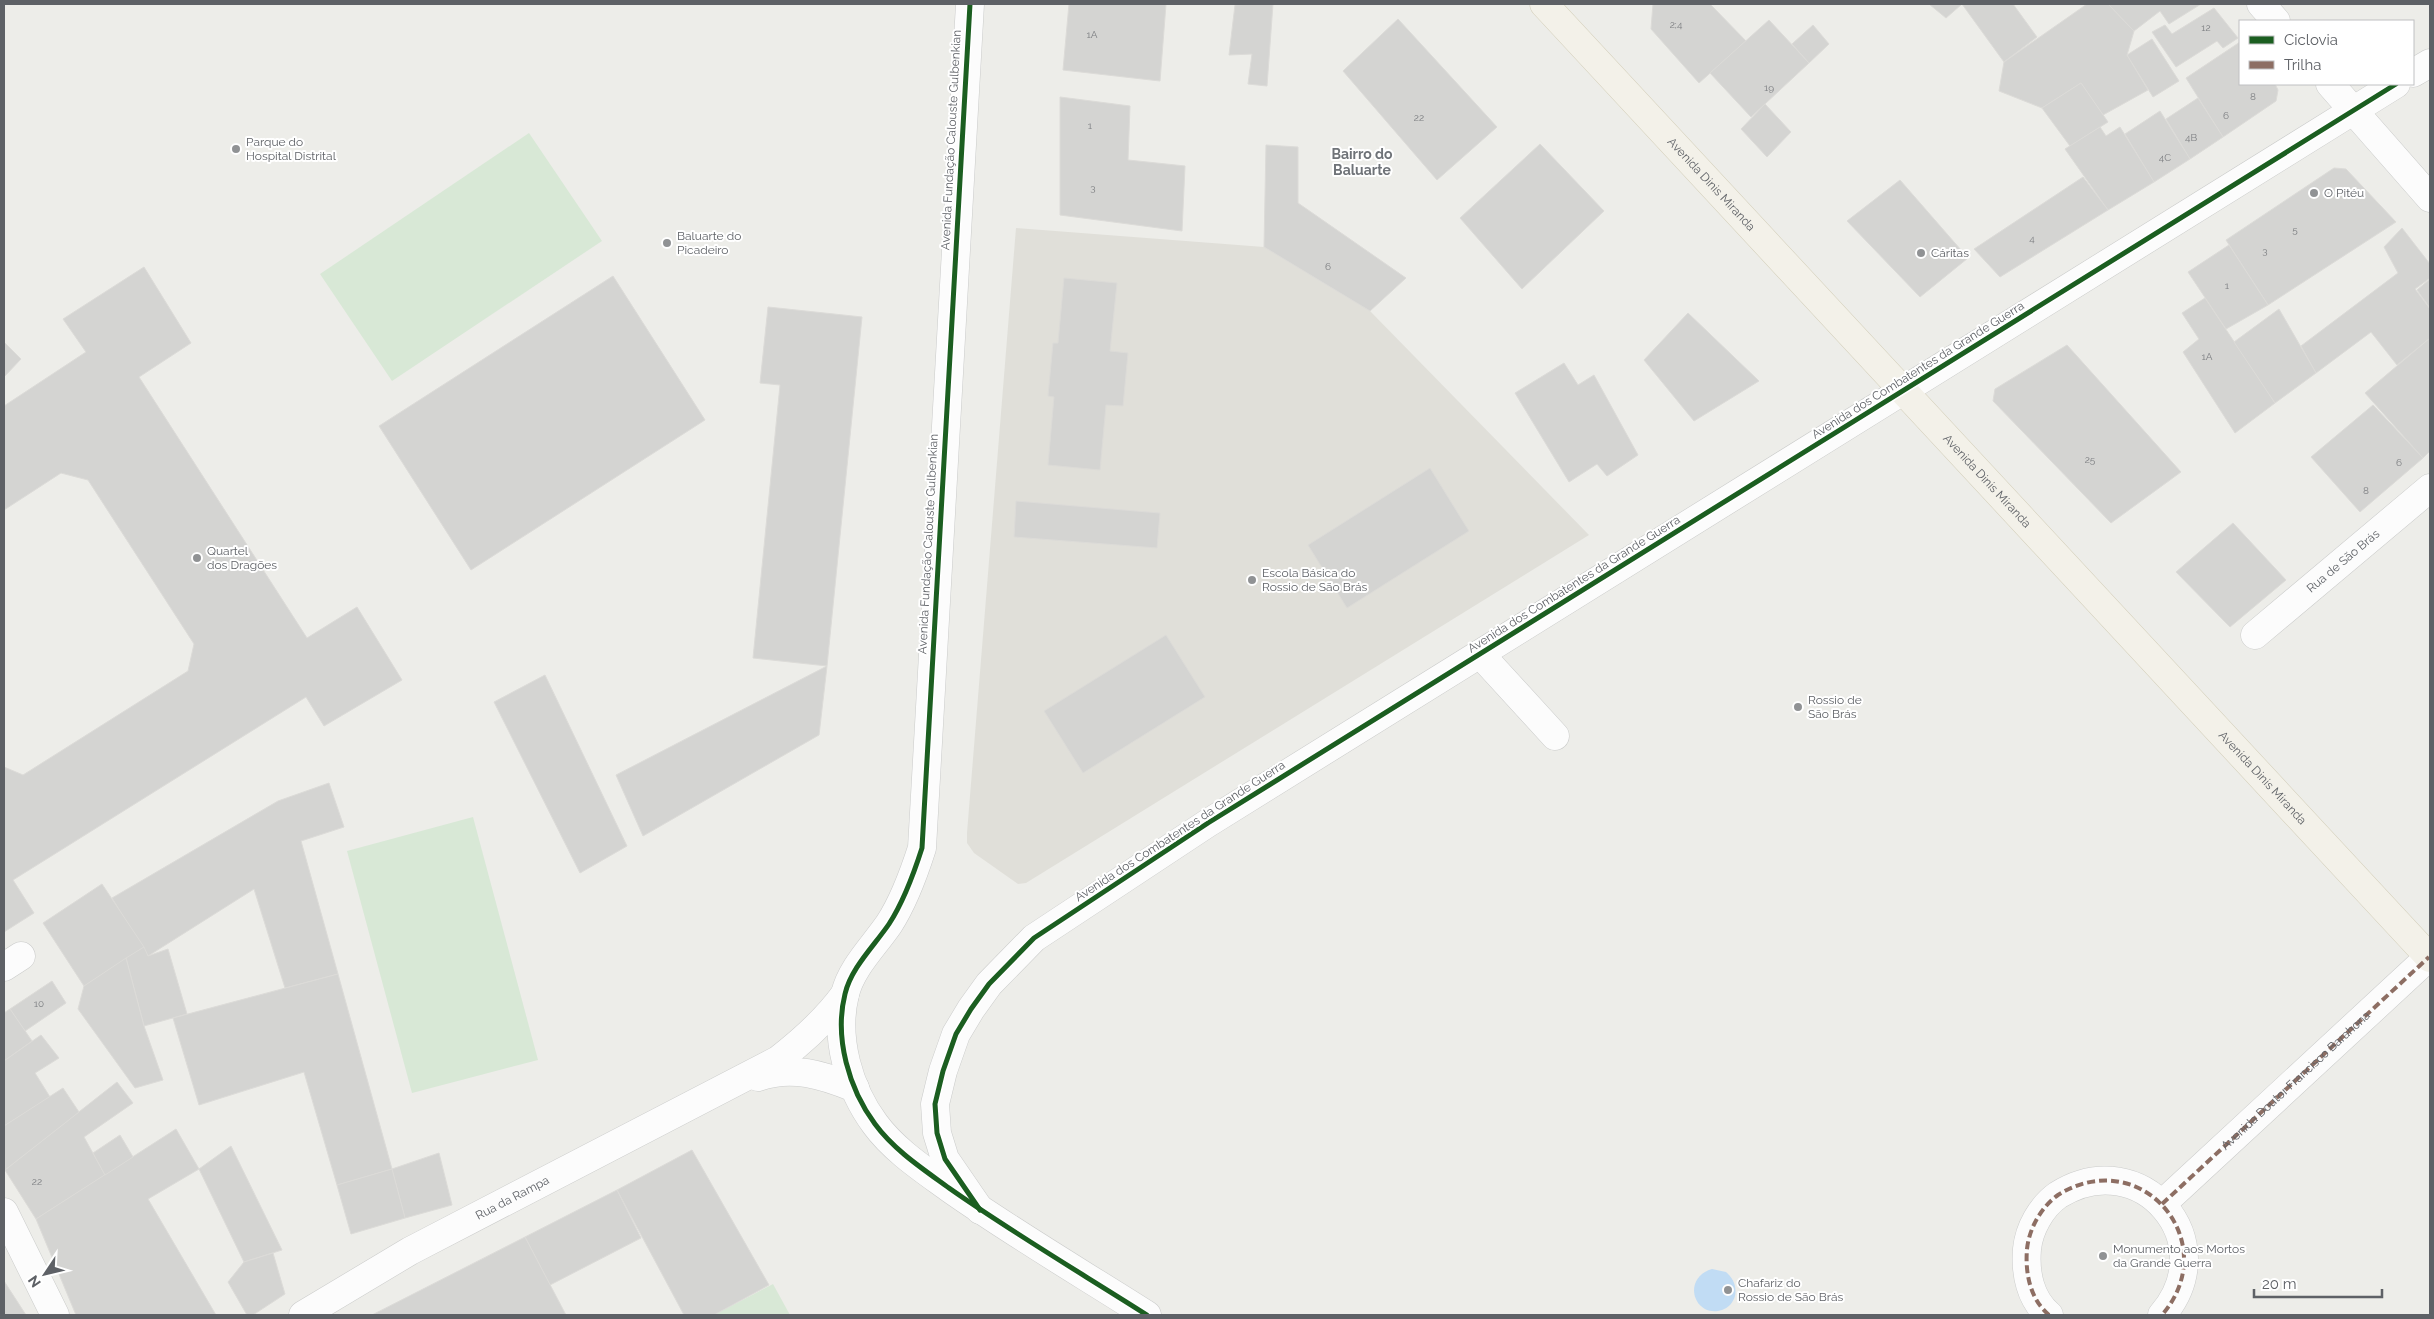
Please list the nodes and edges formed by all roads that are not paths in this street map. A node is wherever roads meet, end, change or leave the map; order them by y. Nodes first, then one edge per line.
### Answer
1 (970, 4) edge
2 (1544, 4) edge
3 (2261, 4) edge
4 (2275, 20) edge
5 (2430, 63) edge
6 (2414, 72) edge
7 (2331, 85) edge
8 (2394, 85) edge
9 (2353, 110) junction
10 (2430, 198) edge
11 (1903, 392) junction
12 (2430, 488) edge
13 (2255, 635) dead end
14 (1480, 654) junction
15 (1555, 736) dead end
16 (2430, 957) edge
17 (845, 994) junction
18 (851, 1077) junction
19 (726, 1089) junction
20 (2162, 1204) junction
21 (980, 1210) junction
22 (4, 1212) edge
23 (2044, 1314) edge
24 (55, 1315) edge
25 (303, 1315) edge
26 (1147, 1315) edge
27 (2162, 1315) edge

1 - 17 street, Avenida Fundação Calouste Gulbenkian
2 - 11 main road, Avenida Dinis Miranda
3 - 4 street
5 - 6 street
7 - 9 street
8 - 9 street, Avenida dos Combatentes da Grande Guerra
9 - 10 street
9 - 11 street, Avenida dos Combatentes da Grande Guerra
11 - 14 street, Avenida dos Combatentes da Grande Guerra
11 - 16 main road, Avenida Dinis Miranda
12 - 13 street, Rua de São Brás
14 - 15 street
14 - 21 street, Avenida dos Combatentes da Grande Guerra
16 - 20 street, Avenida Doutor Francisco Barahona
17 - 18 street, Avenida Fundação Calouste Gulbenkian
17 - 19 street, Rua da Rampa
18 - 19 street, Rua da Rampa
18 - 21 street, Avenida Fundação Calouste Gulbenkian
19 - 25 street, Rua da Rampa
20 - 23 street
20 - 27 street
21 - 26 street, Avenida Fundação Calouste Gulbenkian
22 - 24 street

